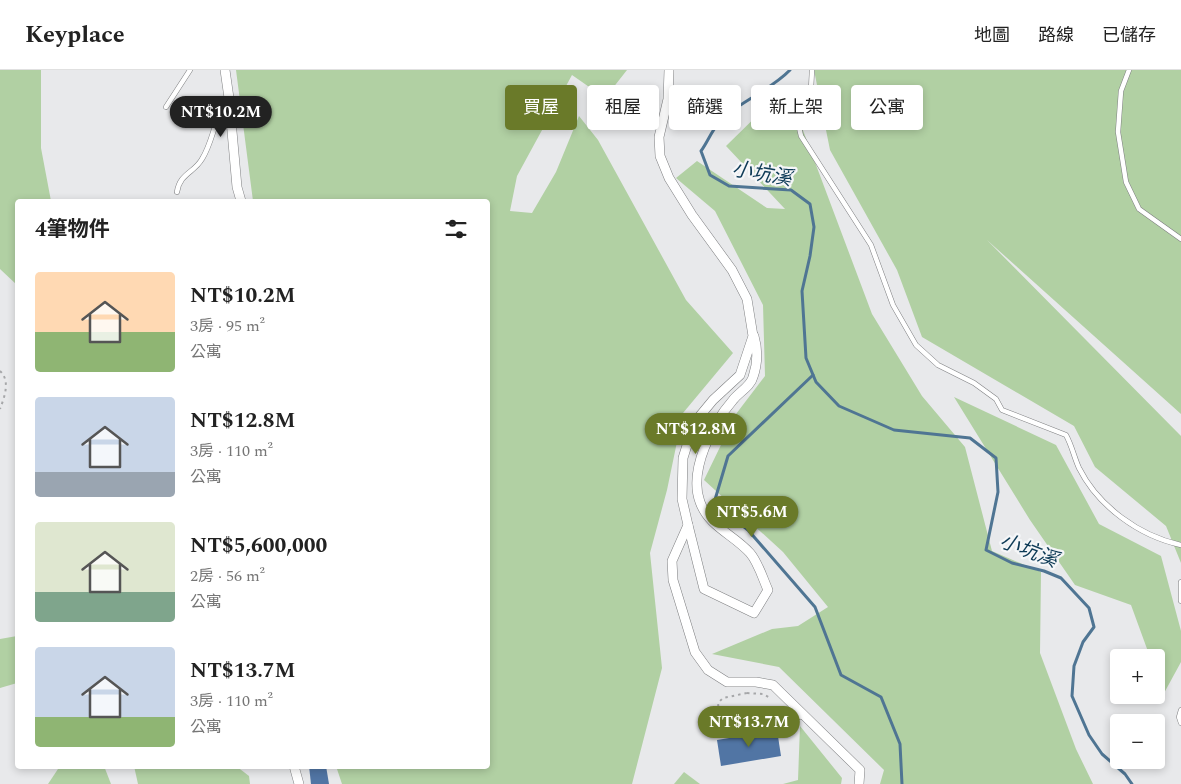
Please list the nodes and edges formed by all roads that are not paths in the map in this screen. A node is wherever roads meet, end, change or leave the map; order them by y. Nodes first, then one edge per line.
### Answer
1 (190, 70) edge
2 (225, 70) edge
3 (669, 70) edge
4 (812, 70) edge
5 (1129, 70) edge
6 (229, 98) junction
7 (166, 107) dead end
8 (176, 192) dead end
9 (240, 199) edge
10 (1181, 239) edge
11 (754, 336) junction
12 (688, 525) junction
13 (1181, 545) edge
14 (1181, 582) edge
15 (1181, 601) edge
16 (1181, 710) edge
17 (805, 716) junction
18 (723, 718) road end
19 (1181, 723) edge
20 (295, 769) edge
21 (299, 784) edge
22 (859, 784) edge

1 - 7 lane
2 - 6 street
3 - 11 street
4 - 13 lane
5 - 10 lane
6 - 8 lane
6 - 9 street
11 - 12 street
11 - 12 street
12 - 17 street
14 - 15 lane
16 - 19 lane
17 - 18 lane
17 - 22 street
20 - 21 street

